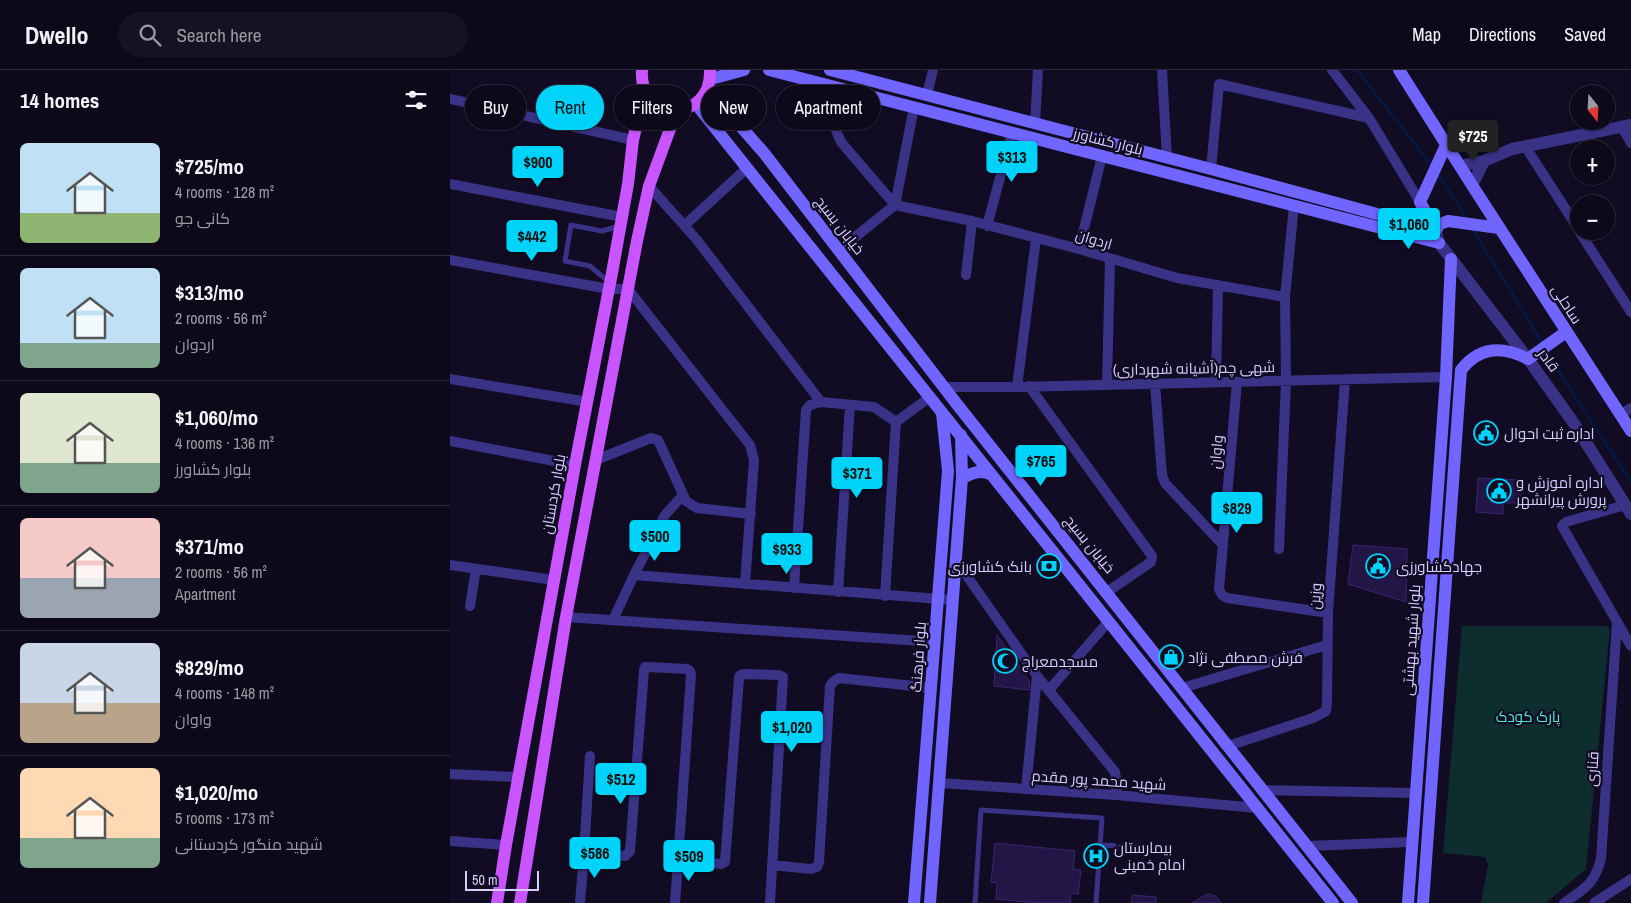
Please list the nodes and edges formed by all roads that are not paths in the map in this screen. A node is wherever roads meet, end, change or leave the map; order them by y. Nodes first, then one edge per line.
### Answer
1 (642, 70) edge
2 (744, 70) edge
3 (769, 70) edge
4 (830, 70) edge
5 (933, 70) edge
6 (1038, 70) edge
7 (1162, 70) edge
8 (1332, 70) edge
9 (1399, 70) edge
10 (710, 79) edge
11 (643, 85) edge
12 (828, 85) edge
13 (927, 95) junction
14 (880, 98) edge
15 (450, 99) edge
16 (696, 104) junction
17 (691, 106) edge
18 (914, 107) junction
19 (1369, 118) junction
20 (1036, 124) junction
21 (1626, 126) edge
22 (635, 130) edge
23 (670, 130) edge
24 (835, 130) edge
25 (1012, 133) junction
26 (633, 140) junction
27 (1631, 143) edge
28 (1446, 146) junction
29 (1525, 146) junction
30 (1102, 156) junction
31 (1167, 158) junction
32 (1484, 161) junction
33 (1460, 166) junction
34 (747, 168) junction
35 (1211, 169) junction
36 (450, 184) edge
37 (649, 186) junction
38 (1474, 189) junction
39 (1422, 198) junction
40 (895, 205) junction
41 (1294, 205) junction
42 (1570, 217) edge
43 (621, 221) junction
44 (972, 221) junction
45 (685, 225) junction
46 (988, 226) junction
47 (1499, 228) junction
48 (1436, 230) junction
49 (1036, 239) junction
50 (1585, 240) edge
51 (1439, 243) junction
52 (1079, 249) junction
53 (839, 250) junction
54 (1110, 259) junction
55 (1451, 259) junction
56 (450, 260) edge
57 (966, 275) dead end
58 (1218, 285) junction
59 (609, 286) junction
60 (628, 289) junction
61 (1285, 297) junction
62 (1631, 312) edge
63 (897, 325) junction
64 (1566, 332) junction
65 (882, 337) junction
66 (1532, 357) junction
67 (1446, 378) junction
68 (450, 379) edge
69 (1345, 380) junction
70 (1286, 381) junction
71 (1216, 382) junction
72 (1237, 382) junction
73 (1155, 384) junction
74 (1107, 385) junction
75 (944, 386) junction
76 (1017, 386) junction
77 (1029, 386) junction
78 (930, 397) junction
79 (588, 402) junction
80 (821, 402) junction
81 (850, 405) junction
82 (1626, 411) edge
83 (942, 413) junction
84 (1443, 417) junction
85 (1458, 418) junction
86 (896, 422) junction
87 (974, 425) junction
88 (1631, 431) edge
89 (960, 435) junction
90 (450, 441) edge
91 (596, 460) junction
92 (575, 465) junction
93 (948, 471) junction
94 (962, 475) junction
95 (992, 475) junction
96 (1437, 494) junction
97 (683, 495) junction
98 (1452, 496) junction
99 (1628, 509) edge
100 (751, 514) junction
101 (1223, 545) junction
102 (1279, 549) dead end
103 (955, 559) junction
104 (450, 565) edge
105 (476, 569) junction
106 (634, 575) junction
107 (554, 580) junction
108 (745, 584) junction
109 (794, 588) junction
110 (838, 592) junction
111 (1107, 592) junction
112 (885, 596) junction
113 (939, 600) junction
114 (952, 600) junction
115 (470, 606) dead end
116 (1328, 614) junction
117 (566, 617) junction
118 (612, 620) junction
119 (1108, 622) junction
120 (1617, 622) junction
121 (1427, 634) junction
122 (1442, 635) junction
123 (936, 642) junction
124 (1327, 645) junction
125 (1631, 646) edge
126 (1037, 676) junction
127 (932, 688) junction
128 (1182, 688) junction
129 (1049, 690) junction
130 (1228, 746) junction
131 (590, 756) dead end
132 (450, 774) edge
133 (518, 778) junction
134 (939, 783) junction
135 (1026, 789) junction
136 (1262, 790) junction
137 (1417, 793) junction
138 (1116, 795) junction
139 (1257, 808) junction
140 (450, 841) edge
141 (1411, 842) junction
142 (506, 845) junction
143 (1100, 845) junction
144 (1308, 846) junction
145 (1170, 848) dead end
146 (584, 853) junction
147 (678, 859) junction
148 (772, 865) junction
149 (1631, 880) edge
150 (770, 899) edge
151 (497, 903) edge
152 (520, 903) edge
153 (580, 903) edge
154 (675, 903) edge
155 (914, 903) edge
156 (930, 903) edge
157 (975, 903) edge
158 (1096, 903) edge
159 (1333, 903) edge
160 (1352, 903) edge
161 (1408, 903) edge
162 (1423, 903) edge
163 (1564, 903) edge
164 (1594, 903) edge

1 - 11 main road
2 - 10 main road
3 - 12 main road, بلوار کشاورز
4 - 13 main road, بلوار کشاورز
5 - 13 street
6 - 20 street
7 - 31 street
8 - 19 street
9 - 28 main road, ساحلی
10 - 16 main road
10 - 53 main road, خیابان بسیج
13 - 20 main road, بلوار کشاورز
14 - 18 main road, بلوار کشاورز
15 - 26 street
16 - 17 main road
16 - 34 main road
18 - 25 main road, بلوار کشاورز
18 - 40 street
19 - 35 street
19 - 39 street
20 - 31 main road, بلوار کشاورز
21 - 27 street
21 - 29 street
22 - 26 main road, بلوار کردستان
23 - 37 main road
24 - 40 street
25 - 30 main road, بلوار کشاورز
25 - 46 street
26 - 43 main road, بلوار کردستان
28 - 33 main road, ساحلی
28 - 39 main road
29 - 32 street
29 - 42 street
30 - 41 main road, بلوار کشاورز
30 - 52 street
31 - 35 main road, بلوار کشاورز
32 - 33 street
32 - 38 street
33 - 38 main road, ساحلی
34 - 45 street
34 - 65 main road
35 - 48 main road, بلوار کشاورز
36 - 43 street
37 - 45 street
37 - 60 main road
38 - 47 main road, ساحلی
39 - 48 main road
40 - 44 street, اردوان
40 - 53 street
41 - 51 main road, بلوار کشاورز
41 - 61 street
43 - 59 main road, بلوار کردستان
43 - 59 lane
44 - 46 street, اردوان
44 - 57 street
45 - 80 street
46 - 49 street, اردوان
47 - 48 main road
47 - 64 main road, ساحلی
48 - 51 street, قادر
49 - 52 street, اردوان
49 - 76 street
50 - 62 street
51 - 55 street, قادر
52 - 54 street, اردوان
53 - 63 main road, خیابان بسیج
54 - 58 street, اردوان
54 - 74 street
55 - 66 street, قادر
55 - 67 main road, بلوار شهید بهشتی
56 - 59 street
58 - 61 street, اردوان
58 - 71 street
59 - 60 street
59 - 79 main road, بلوار کردستان
60 - 91 main road
60 - 100 street
61 - 70 street
63 - 65 main road
63 - 75 main road, خیابان بسیج
64 - 66 main road
64 - 82 main road, ساحلی
65 - 78 main road
66 - 85 main road, بلوار شهید بهشتی
66 - 99 street, قادر
67 - 69 street, شهی چم(آشیانه شهرداری)
67 - 84 main road, بلوار شهید بهشتی
68 - 79 street
69 - 70 street, شهی چم(آشیانه شهرداری)
69 - 116 street, وزین
70 - 72 street, شهی چم(آشیانه شهرداری)
70 - 102 street
71 - 72 street, شهی چم(آشیانه شهرداری)
71 - 73 street, شهی چم(آشیانه شهرداری)
72 - 101 street, واوان
73 - 74 street, شهی چم(آشیانه شهرداری)
73 - 101 street
74 - 77 street, شهی چم(آشیانه شهرداری)
75 - 76 street, شهی چم(آشیانه شهرداری)
75 - 87 main road, خیابان بسیج
76 - 77 street, شهی چم(آشیانه شهرداری)
77 - 111 street
78 - 83 main road
78 - 86 street
79 - 92 main road, بلوار کردستان
80 - 81 street
80 - 109 street
81 - 86 street
81 - 110 street
82 - 88 main road, ساحلی
83 - 89 main road
83 - 93 main road, بلوار فرهنگ
84 - 85 main road
84 - 96 main road, بلوار شهید بهشتی
85 - 98 main road, بلوار شهید بهشتی
86 - 112 street
87 - 89 main road
87 - 111 main road, خیابان بسیج
89 - 94 main road, بلوار فرهنگ
89 - 95 main road
90 - 92 street
91 - 97 street
91 - 117 main road
92 - 107 main road, بلوار کردستان
93 - 94 main road
93 - 113 main road, بلوار فرهنگ
94 - 95 main road
94 - 103 main road, بلوار فرهنگ
95 - 119 main road
96 - 98 main road
96 - 121 main road, بلوار شهید بهشتی
97 - 100 street
97 - 106 street
98 - 122 main road, بلوار شهید بهشتی
99 - 120 street
100 - 108 street
101 - 116 street, واوان
103 - 114 main road, بلوار فرهنگ
103 - 126 street
104 - 105 street
105 - 107 street
105 - 115 street
106 - 108 street
106 - 118 street
107 - 133 main road, بلوار کردستان
108 - 109 street
109 - 110 street
110 - 112 street
111 - 128 main road, خیابان بسیج
112 - 113 street
113 - 114 street
113 - 123 main road, بلوار فرهنگ
114 - 134 main road, بلوار فرهنگ
116 - 124 street, وزین
117 - 118 street
117 - 152 main road
118 - 123 street
119 - 129 street
119 - 139 main road
120 - 125 street
120 - 163 street, قناری
121 - 122 main road
121 - 137 main road, بلوار شهید بهشتی
122 - 162 main road, بلوار شهید بهشتی
123 - 127 main road, بلوار فرهنگ
124 - 128 street
124 - 130 street, وزین
126 - 129 street
126 - 135 street
127 - 148 street
127 - 155 main road, بلوار فرهنگ
128 - 130 main road, خیابان بسیج
129 - 138 street
130 - 136 main road, خیابان بسیج
131 - 146 street
132 - 133 street
133 - 142 main road, بلوار کردستان
134 - 135 street, شهید محمد پور مقدم
134 - 156 main road, بلوار فرهنگ
135 - 138 street, شهید محمد پور مقدم
136 - 137 street
136 - 144 main road, خیابان بسیج
137 - 141 main road, بلوار شهید بهشتی
138 - 139 street, شهید محمد پور مقدم
139 - 159 main road
140 - 142 street
141 - 144 street
141 - 161 main road, بلوار شهید بهشتی
142 - 151 main road, بلوار کردستان
143 - 145 lane
143 - 157 lane
143 - 158 lane
144 - 160 main road, خیابان بسیج
146 - 147 street
146 - 153 street
147 - 148 street
147 - 154 street
148 - 150 street
149 - 164 street

